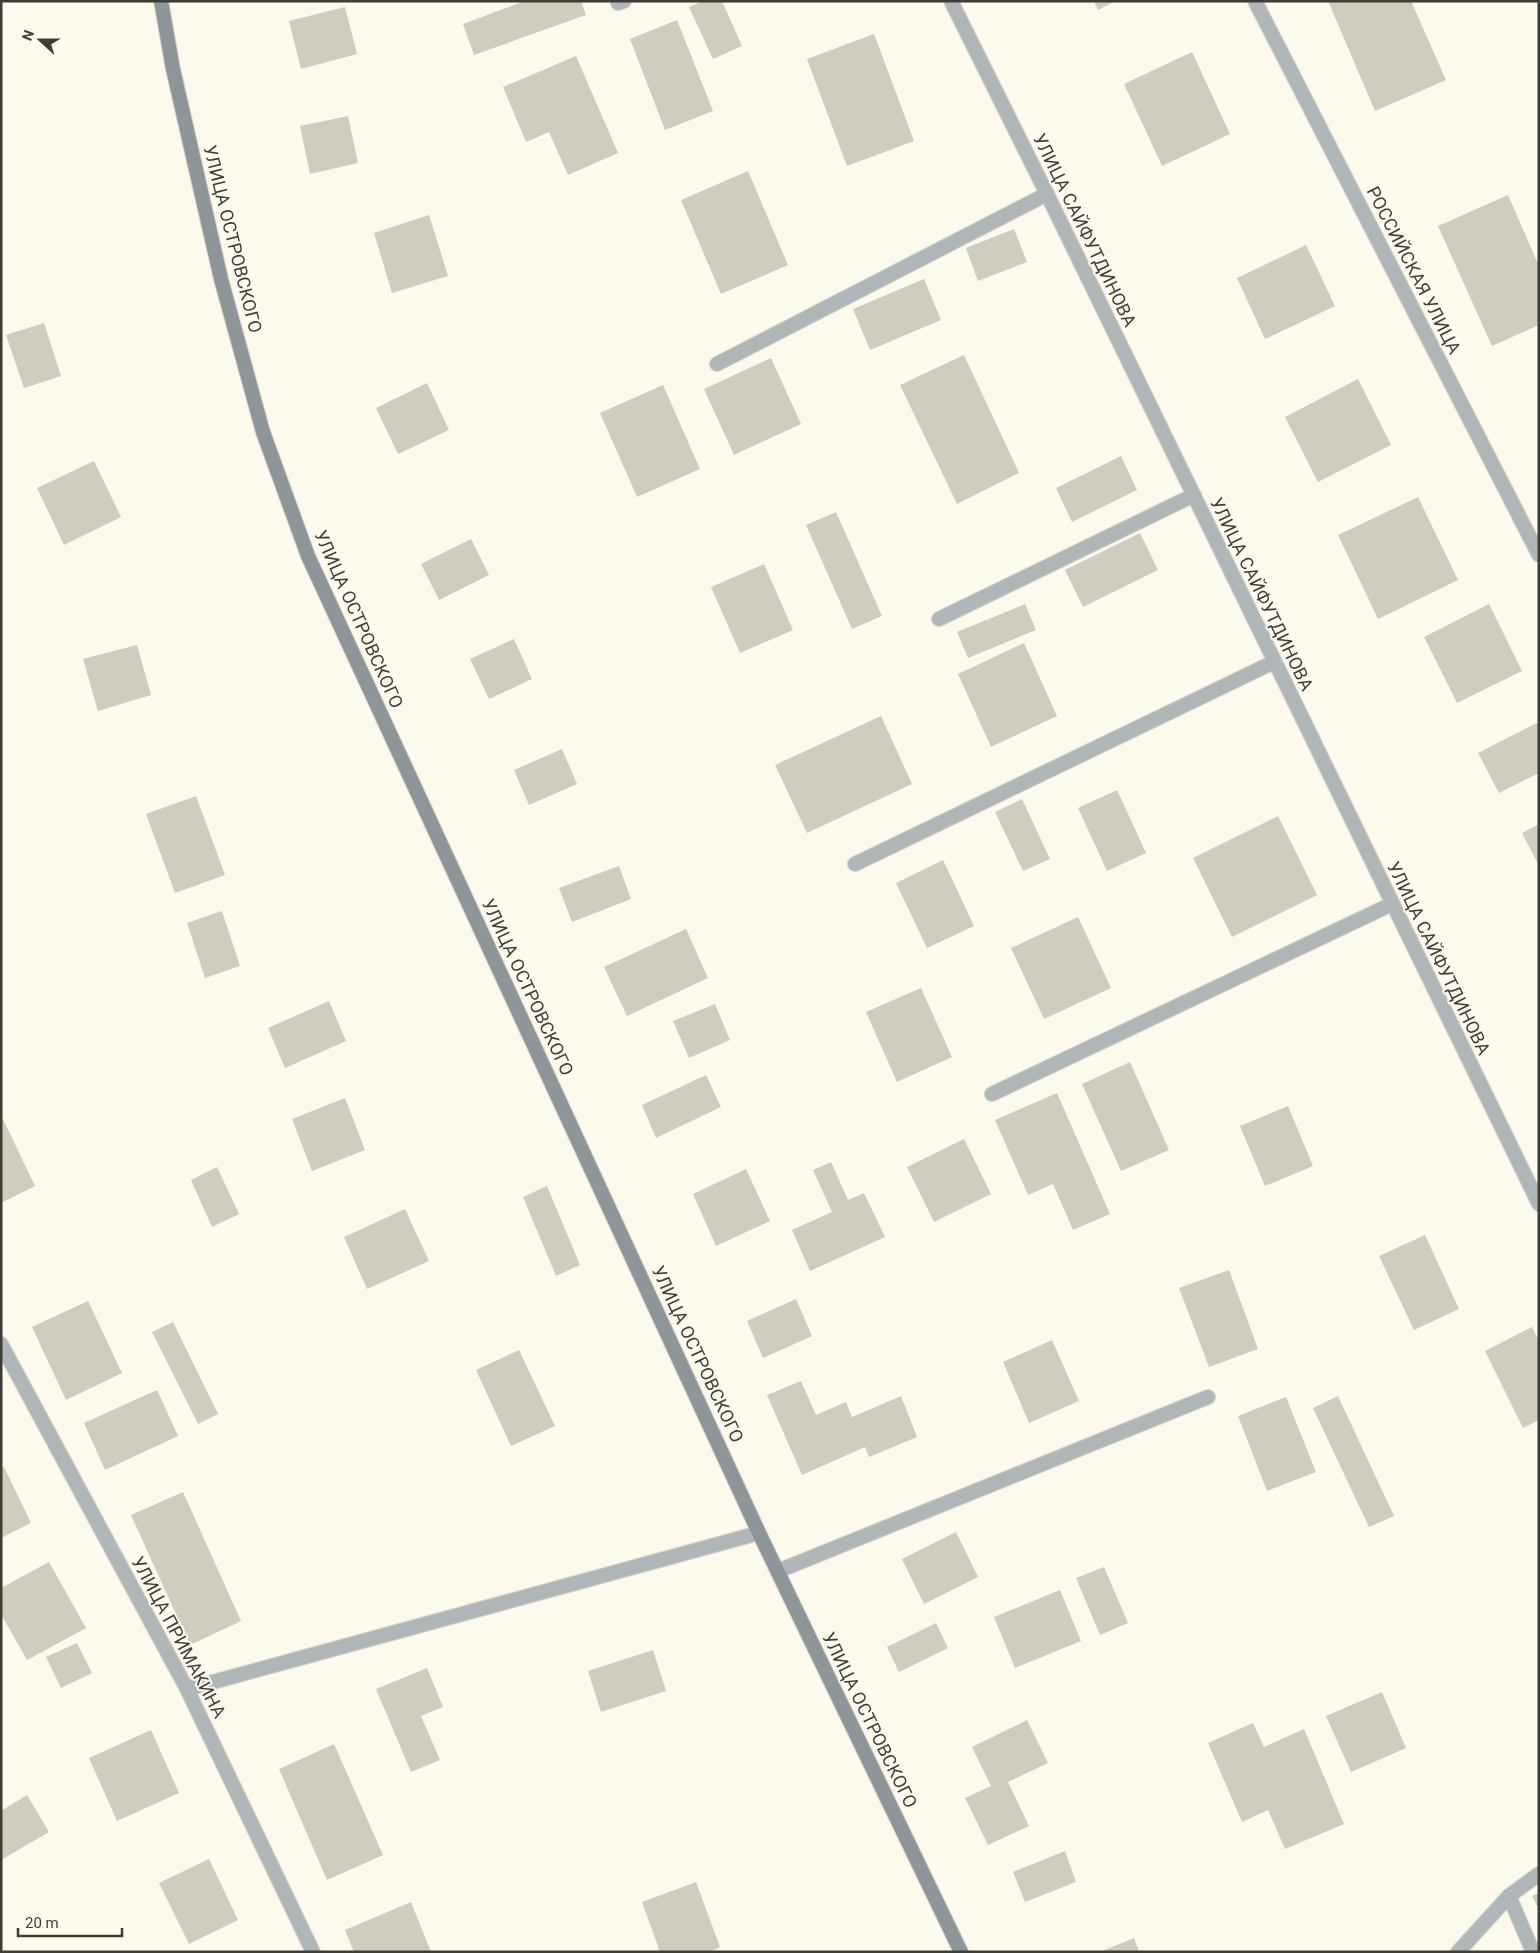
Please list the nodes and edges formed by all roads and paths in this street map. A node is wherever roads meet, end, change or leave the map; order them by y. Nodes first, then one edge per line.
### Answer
1 (161, 1) edge
2 (952, 1) edge
3 (1255, 1) edge
4 (1047, 194) junction
5 (717, 364) dead end
6 (1194, 495) junction
7 (1539, 555) edge
8 (939, 619) dead end
9 (1274, 662) junction
10 (855, 864) dead end
11 (1392, 904) junction
12 (992, 1094) dead end
13 (1539, 1204) edge
14 (1, 1344) edge
15 (1208, 1397) dead end
16 (759, 1533) junction
17 (778, 1571) junction
18 (186, 1689) junction
19 (1539, 1874) edge
20 (1509, 1896) junction
21 (313, 1952) edge
22 (961, 1952) edge
23 (1458, 1952) edge
24 (1533, 1952) edge

1 - 16 main road, УЛИЦА ОСТРОВСКОГО
2 - 4 street, УЛИЦА САЙФУТДИНОВА
3 - 7 street, РОССИЙСКАЯ УЛИЦА
4 - 5 street
4 - 6 street, УЛИЦА САЙФУТДИНОВА
6 - 8 street
6 - 9 street, УЛИЦА САЙФУТДИНОВА
9 - 10 street
9 - 11 street, УЛИЦА САЙФУТДИНОВА
11 - 12 street
11 - 13 street, УЛИЦА САЙФУТДИНОВА
14 - 18 street, УЛИЦА ПРИМАКИНА
15 - 17 street
16 - 17 main road, УЛИЦА ОСТРОВСКОГО
16 - 18 street
17 - 22 main road, УЛИЦА ОСТРОВСКОГО
18 - 21 street, УЛИЦА ПРИМАКИНА
19 - 20 street
20 - 23 street
20 - 24 street

